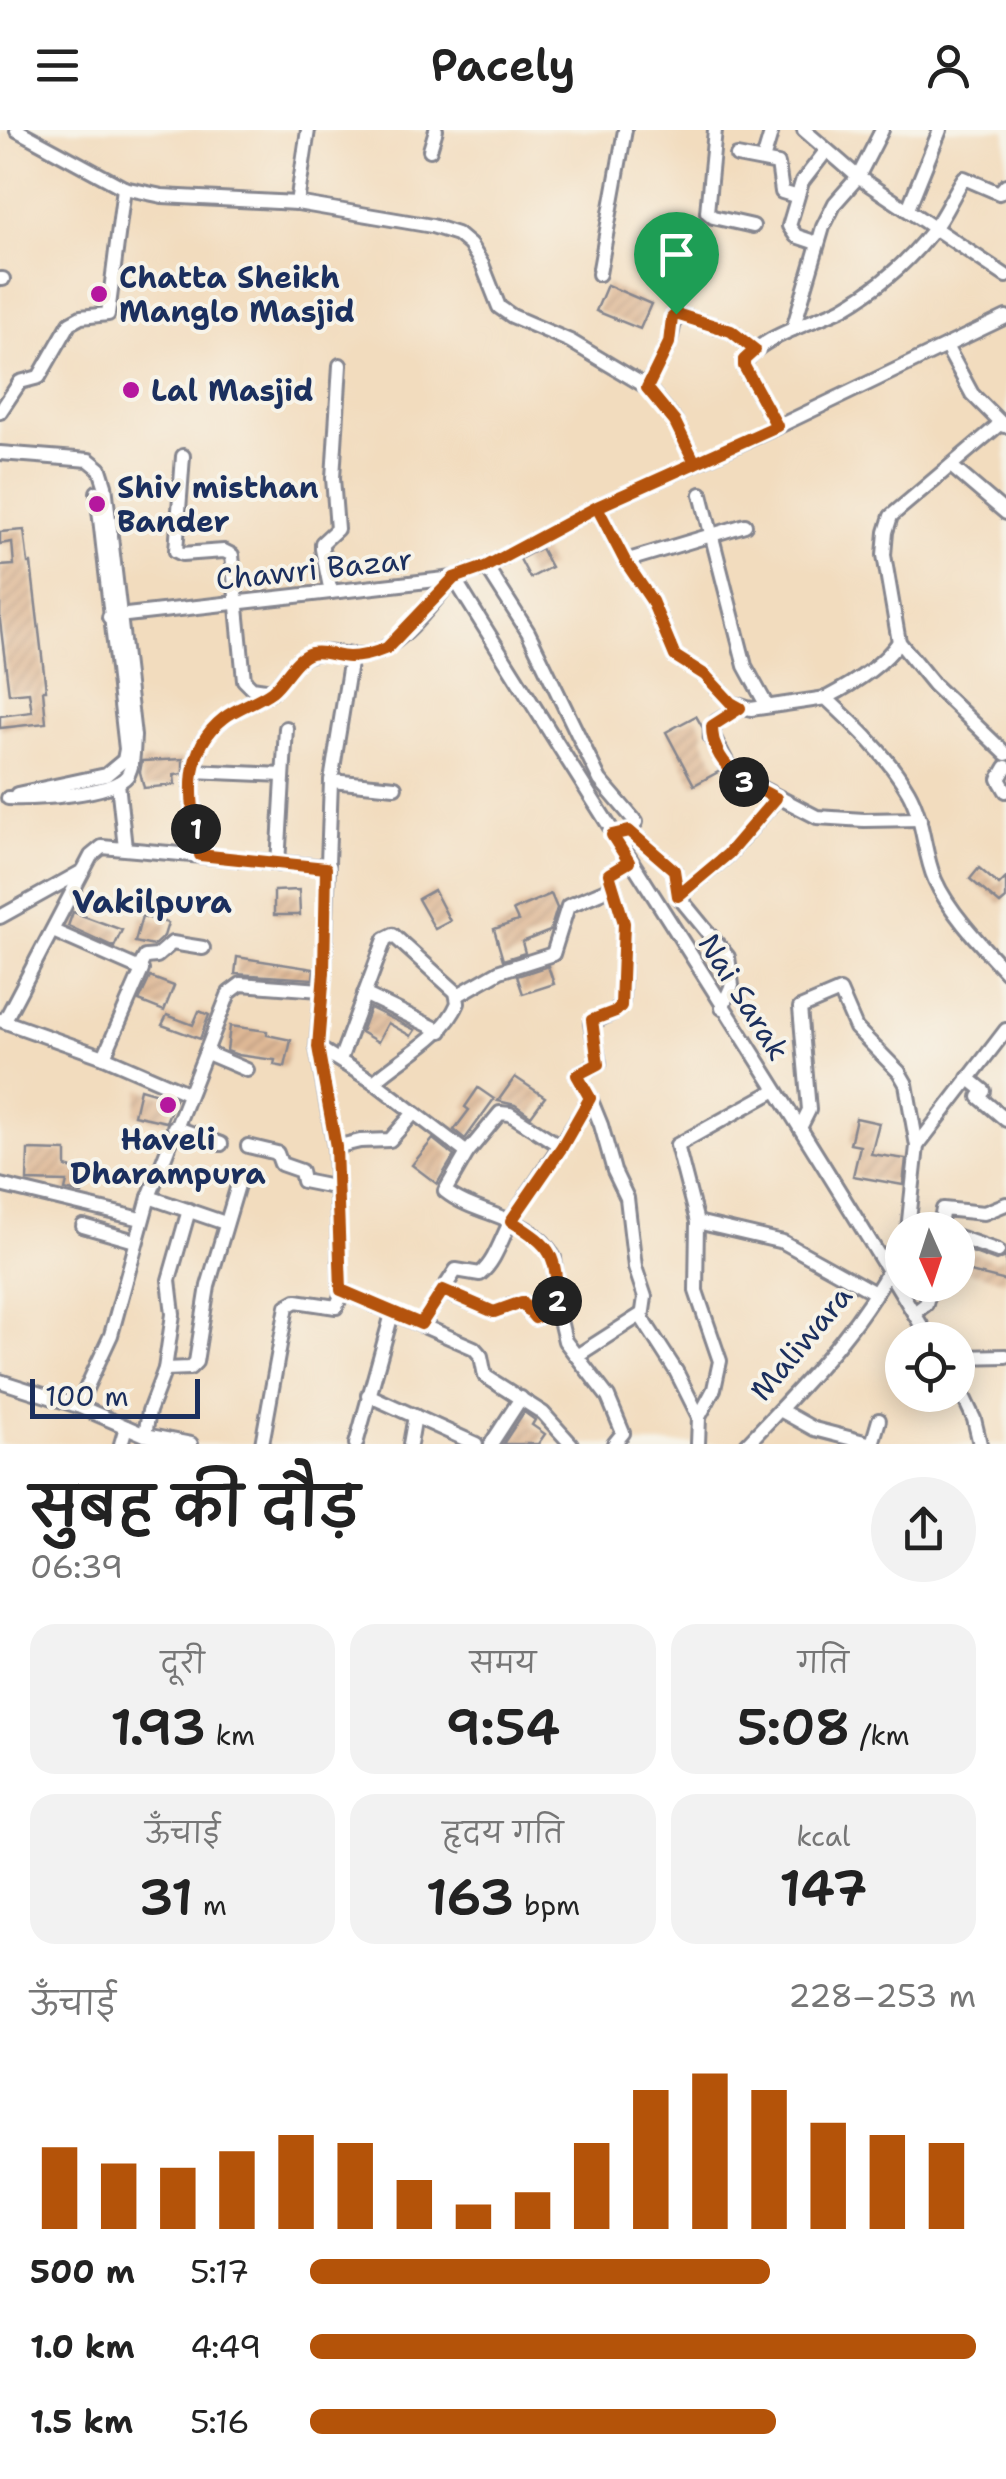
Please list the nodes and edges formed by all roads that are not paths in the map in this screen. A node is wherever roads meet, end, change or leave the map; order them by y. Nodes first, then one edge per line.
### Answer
1 (17, 130) edge
2 (308, 130) edge
3 (436, 130) edge
4 (625, 130) edge
5 (715, 130) edge
6 (772, 130) edge
7 (804, 130) edge
8 (882, 130) edge
9 (940, 130) edge
10 (430, 150) dead end
11 (826, 151) junction
12 (737, 156) dead end
13 (763, 160) junction
14 (858, 177) junction
15 (1006, 185) edge
16 (124, 188) junction
17 (795, 196) junction
18 (296, 203) junction
19 (908, 209) junction
20 (753, 226) dead end
21 (934, 230) junction
22 (816, 243) junction
23 (600, 274) dead end
24 (1006, 276) edge
25 (1006, 317) edge
26 (793, 328) junction
27 (946, 346) junction
28 (755, 350) junction
29 (340, 365) dead end
30 (647, 388) junction
31 (0, 412) edge
32 (1004, 425) edge
33 (777, 426) junction
34 (0, 453) edge
35 (183, 456) dead end
36 (695, 463) junction
37 (951, 466) junction
38 (701, 494) dead end
39 (597, 507) junction
40 (1006, 514) edge
41 (746, 525) dead end
42 (712, 534) junction
43 (625, 561) junction
44 (486, 566) junction
45 (454, 578) junction
46 (331, 592) junction
47 (239, 602) junction
48 (114, 617) junction
49 (899, 642) junction
50 (351, 657) junction
51 (272, 691) junction
52 (826, 698) junction
53 (766, 706) junction
54 (740, 708) junction
55 (286, 728) dead end
56 (1006, 754) edge
57 (1006, 766) edge
58 (192, 771) junction
59 (283, 775) junction
60 (332, 781) junction
61 (118, 783) junction
62 (394, 787) dead end
63 (1006, 791) edge
64 (4, 798) edge
65 (776, 798) junction
66 (920, 819) junction
67 (629, 831) junction
68 (612, 835) junction
69 (125, 848) junction
70 (200, 855) junction
71 (629, 862) junction
72 (278, 864) junction
73 (326, 868) junction
74 (83, 872) junction
75 (613, 887) junction
76 (678, 896) junction
77 (0, 917) edge
78 (54, 931) junction
79 (203, 948) dead end
80 (139, 968) junction
81 (1006, 972) edge
82 (322, 990) junction
83 (364, 994) junction
84 (458, 995) junction
85 (722, 1008) junction
86 (2, 1020) edge
87 (1006, 1030) edge
88 (442, 1031) junction
89 (318, 1047) junction
90 (206, 1053) junction
91 (104, 1056) junction
92 (340, 1060) junction
93 (247, 1070) dead end
94 (968, 1078) junction
95 (374, 1082) junction
96 (774, 1091) junction
97 (187, 1094) junction
98 (590, 1098) junction
99 (413, 1114) junction
100 (1006, 1120) edge
101 (174, 1127) junction
102 (800, 1128) junction
103 (221, 1144) dead end
104 (248, 1146) dead end
105 (917, 1146) junction
106 (336, 1147) junction
107 (562, 1147) junction
108 (467, 1152) junction
109 (238, 1184) dead end
110 (0, 1185) edge
111 (338, 1188) junction
112 (148, 1197) junction
113 (1006, 1204) edge
114 (189, 1210) junction
115 (910, 1212) edge
116 (942, 1212) edge
117 (142, 1218) junction
118 (511, 1221) junction
119 (697, 1222) junction
120 (226, 1223) junction
121 (83, 1226) dead end
122 (135, 1241) junction
123 (975, 1243) edge
124 (998, 1251) dead end
125 (885, 1264) edge
126 (885, 1279) edge
127 (341, 1290) junction
128 (443, 1290) junction
129 (875, 1293) junction
130 (908, 1302) edge
131 (927, 1302) edge
132 (558, 1306) junction
133 (914, 1313) junction
134 (392, 1314) junction
135 (642, 1314) junction
136 (919, 1322) edge
137 (421, 1324) junction
138 (578, 1355) junction
139 (975, 1356) edge
140 (1006, 1356) edge
141 (165, 1369) junction
142 (0, 1381) edge
143 (368, 1395) junction
144 (521, 1398) junction
145 (78, 1406) junction
146 (780, 1410) junction
147 (971, 1412) edge
148 (415, 1416) junction
149 (699, 1417) junction
150 (880, 1420) dead end
151 (126, 1427) junction
152 (145, 1435) junction
153 (176, 1442) edge
154 (467, 1442) edge
155 (121, 1444) edge
156 (191, 1444) edge
157 (262, 1444) edge
158 (356, 1444) edge
159 (410, 1444) edge
160 (491, 1444) edge
161 (571, 1444) edge
162 (614, 1444) edge
163 (698, 1444) edge
164 (747, 1444) edge
165 (980, 1444) edge

1 - 16 street
2 - 18 street
3 - 10 street
4 - 23 street
5 - 20 street
6 - 13 street
7 - 11 street
8 - 14 street
9 - 19 street
11 - 14 street
11 - 17 street
12 - 13 street
13 - 17 street
14 - 19 street
14 - 22 street
15 - 21 street
16 - 18 street
16 - 31 street
17 - 22 street
18 - 30 street
19 - 21 street
21 - 24 street
21 - 26 street
22 - 26 street
25 - 27 street, Chawri Bazar
26 - 28 street
27 - 32 street
27 - 33 street, Chawri Bazar
28 - 30 street
28 - 33 street
29 - 46 street
30 - 36 street
32 - 37 street
33 - 36 street, Chawri Bazar
34 - 48 street
35 - 47 street
36 - 39 street, Chawri Bazar
37 - 40 street
37 - 49 street
38 - 42 street
39 - 43 street
39 - 44 street, Chawri Bazar
41 - 42 street
42 - 43 street
42 - 53 street
43 - 54 street
44 - 45 street, Chawri Bazar
44 - 67 street
45 - 46 street, Chawri Bazar
45 - 50 street
45 - 68 street, Nai Sarak
46 - 47 street, Chawri Bazar
47 - 48 street, Chawri Bazar
47 - 51 street
48 - 61 street
48 - 64 street
49 - 52 street
49 - 56 street
50 - 51 street
50 - 60 street
51 - 58 street
52 - 53 street
52 - 66 street
53 - 54 street
54 - 65 street
55 - 59 street
57 - 63 street
58 - 59 street
58 - 70 street
59 - 72 street
60 - 62 street
60 - 73 street
61 - 64 street
61 - 69 street
65 - 66 street
65 - 76 street
66 - 81 street
67 - 68 street
67 - 76 street
68 - 71 street, Nai Sarak
69 - 70 street
69 - 74 street
70 - 72 street
71 - 75 street
71 - 85 street, Nai Sarak
72 - 73 street
73 - 82 street
74 - 77 street
74 - 78 street
75 - 84 street
75 - 98 street
76 - 85 street
78 - 80 street
78 - 86 street
79 - 80 street
80 - 91 street
82 - 89 street
82 - 90 street
83 - 84 street
83 - 88 street
83 - 92 street
84 - 88 street
85 - 96 street, Nai Sarak
86 - 91 street
87 - 94 street
88 - 95 street
89 - 92 street
89 - 106 street
90 - 93 street
90 - 97 street
91 - 97 street
92 - 95 street
94 - 100 street
94 - 105 street
95 - 99 street
96 - 102 street, Nai Sarak
96 - 119 street
97 - 101 street
98 - 107 street
98 - 135 street
99 - 106 street
99 - 108 street
101 - 103 street
101 - 112 street
102 - 105 street
102 - 125 street, Nai Sarak
104 - 111 street
105 - 115 street
106 - 111 street
107 - 108 street
107 - 118 street
108 - 118 street
109 - 120 street
110 - 117 street
111 - 127 street
112 - 114 street
112 - 117 street
113 - 116 street
114 - 120 street
114 - 141 street
117 - 122 street
118 - 128 street
118 - 132 street
119 - 129 street
119 - 149 street
120 - 141 street
121 - 122 street
122 - 145 street
123 - 124 street
126 - 129 street, Maliwara
127 - 134 street
127 - 157 street
128 - 132 street
128 - 137 street
129 - 146 street, Maliwara
130 - 133 street, Nai Sarak
131 - 133 street
132 - 138 street
133 - 136 street, Nai Sarak
134 - 137 street
134 - 143 street
135 - 138 street
135 - 149 street
137 - 144 street
138 - 162 street
139 - 140 street
141 - 152 street
142 - 145 street
143 - 148 street
143 - 158 street
144 - 160 street
144 - 161 street
145 - 151 street
146 - 150 street
146 - 164 street, Maliwara
147 - 165 street
148 - 154 street
148 - 159 street
149 - 163 street
151 - 152 street
151 - 155 street
152 - 153 street
153 - 156 street

